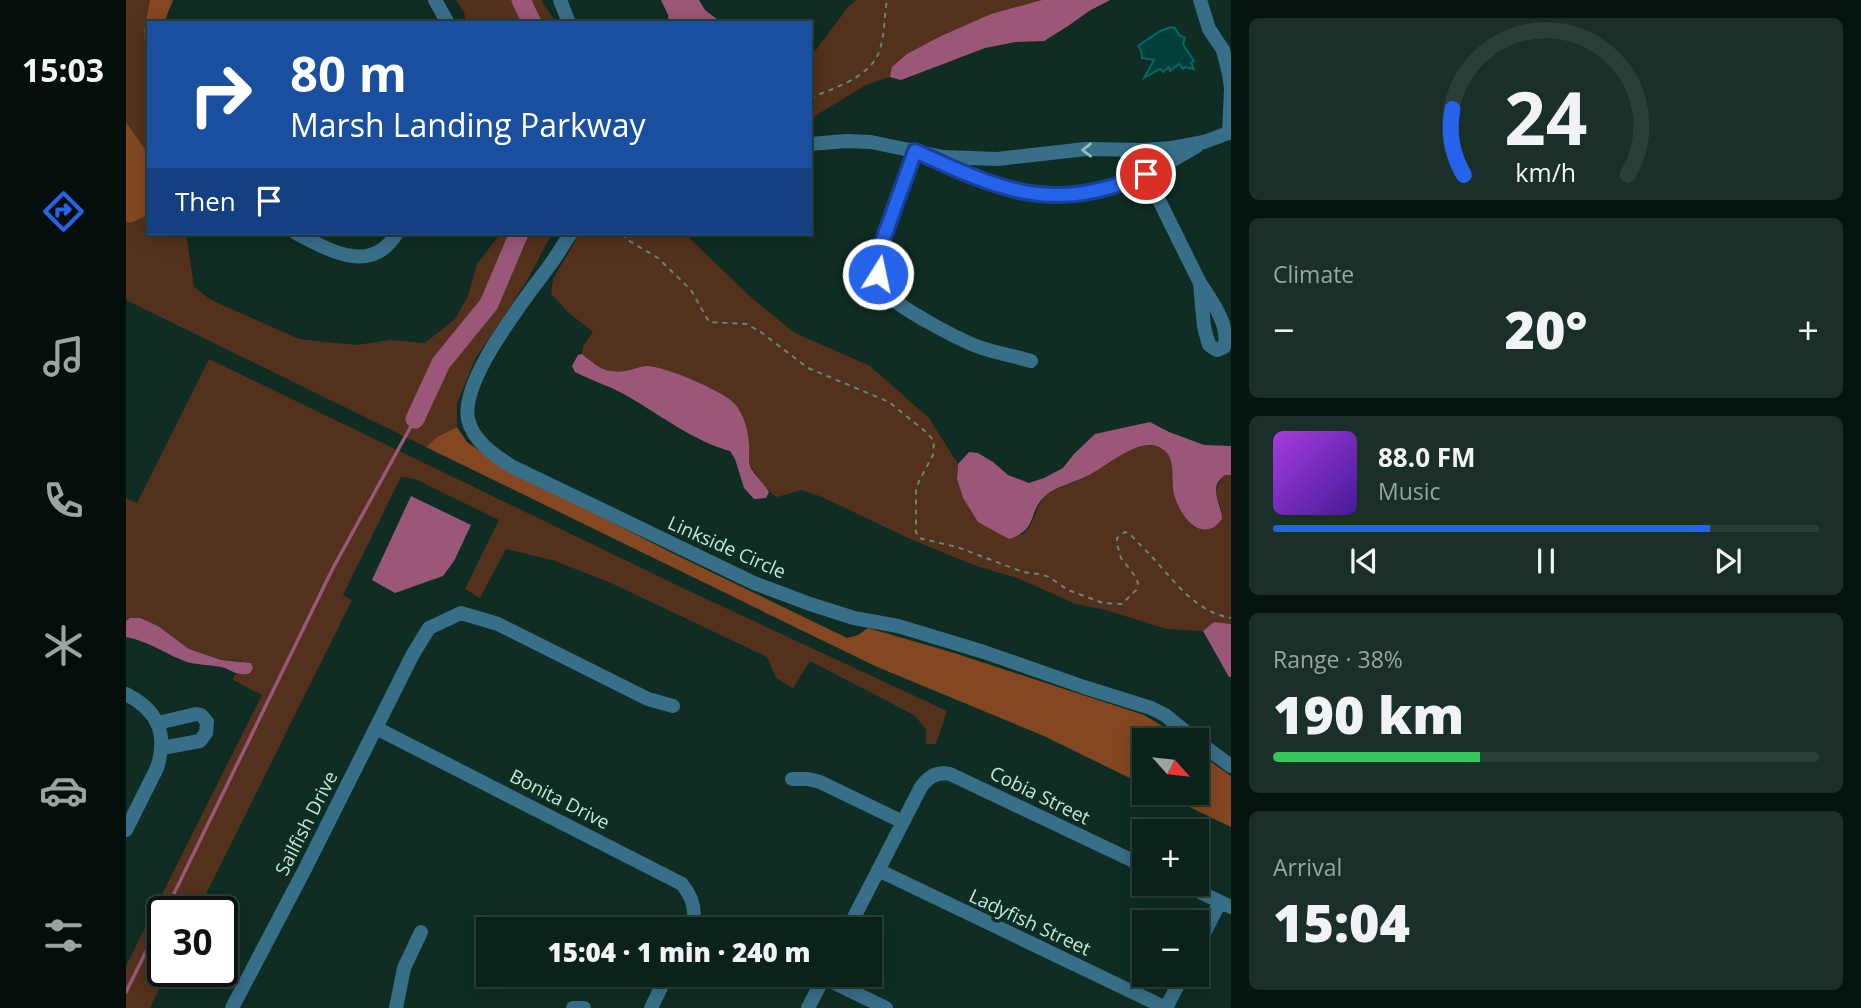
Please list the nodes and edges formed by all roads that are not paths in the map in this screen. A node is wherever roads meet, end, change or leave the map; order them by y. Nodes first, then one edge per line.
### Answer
1 (435, 0) edge
2 (560, 0) edge
3 (1200, 0) edge
4 (447, 21) edge
5 (568, 21) edge
6 (1230, 133) edge
7 (1204, 142) junction
8 (812, 144) edge
9 (1143, 150) junction
10 (915, 151) junction
11 (1146, 174) junction
12 (300, 235) edge
13 (395, 235) edge
14 (570, 235) edge
15 (1200, 283) dead end
16 (1031, 361) dead end
17 (126, 694) edge
18 (673, 706) dead end
19 (158, 723) junction
20 (376, 728) junction
21 (1180, 728) edge
22 (162, 748) junction
23 (1209, 751) edge
24 (1231, 766) edge
25 (792, 779) dead end
26 (903, 822) junction
27 (126, 830) edge
28 (1132, 860) edge
29 (878, 870) junction
30 (1208, 896) edge
31 (1226, 905) edge
32 (694, 917) edge
33 (854, 917) edge
34 (1209, 930) edge
35 (421, 932) dead end
36 (661, 987) edge
37 (818, 987) edge
38 (845, 987) edge
39 (1177, 987) edge
40 (232, 1008) edge
41 (396, 1008) edge
42 (572, 1008) edge
43 (584, 1008) edge
44 (651, 1008) edge
45 (808, 1008) edge
46 (886, 1008) edge
47 (1166, 1008) edge

1 - 4 street
2 - 5 street
3 - 6 street
6 - 7 street
7 - 9 street
7 - 11 street
8 - 10 street
9 -> 10 street
9 - 11 street
10 - 11 street
10 - 16 street
11 - 15 street
12 - 13 street
14 - 21 street, Linkside Circle
17 - 19 street
18 - 20 street, Sailfish Drive
19 - 22 street
19 - 22 street
20 - 32 street, Bonita Drive
20 - 40 street, Sailfish Drive
22 - 27 street
23 - 24 street, Linkside Circle
25 - 26 street
26 - 28 street, Cobia Street
26 - 29 street
29 - 33 street
29 - 47 street, Ladyfish Street
30 - 31 street
31 - 34 street
35 - 41 street
36 - 44 street
37 - 45 street
38 - 46 street
39 - 47 street
42 - 43 street

